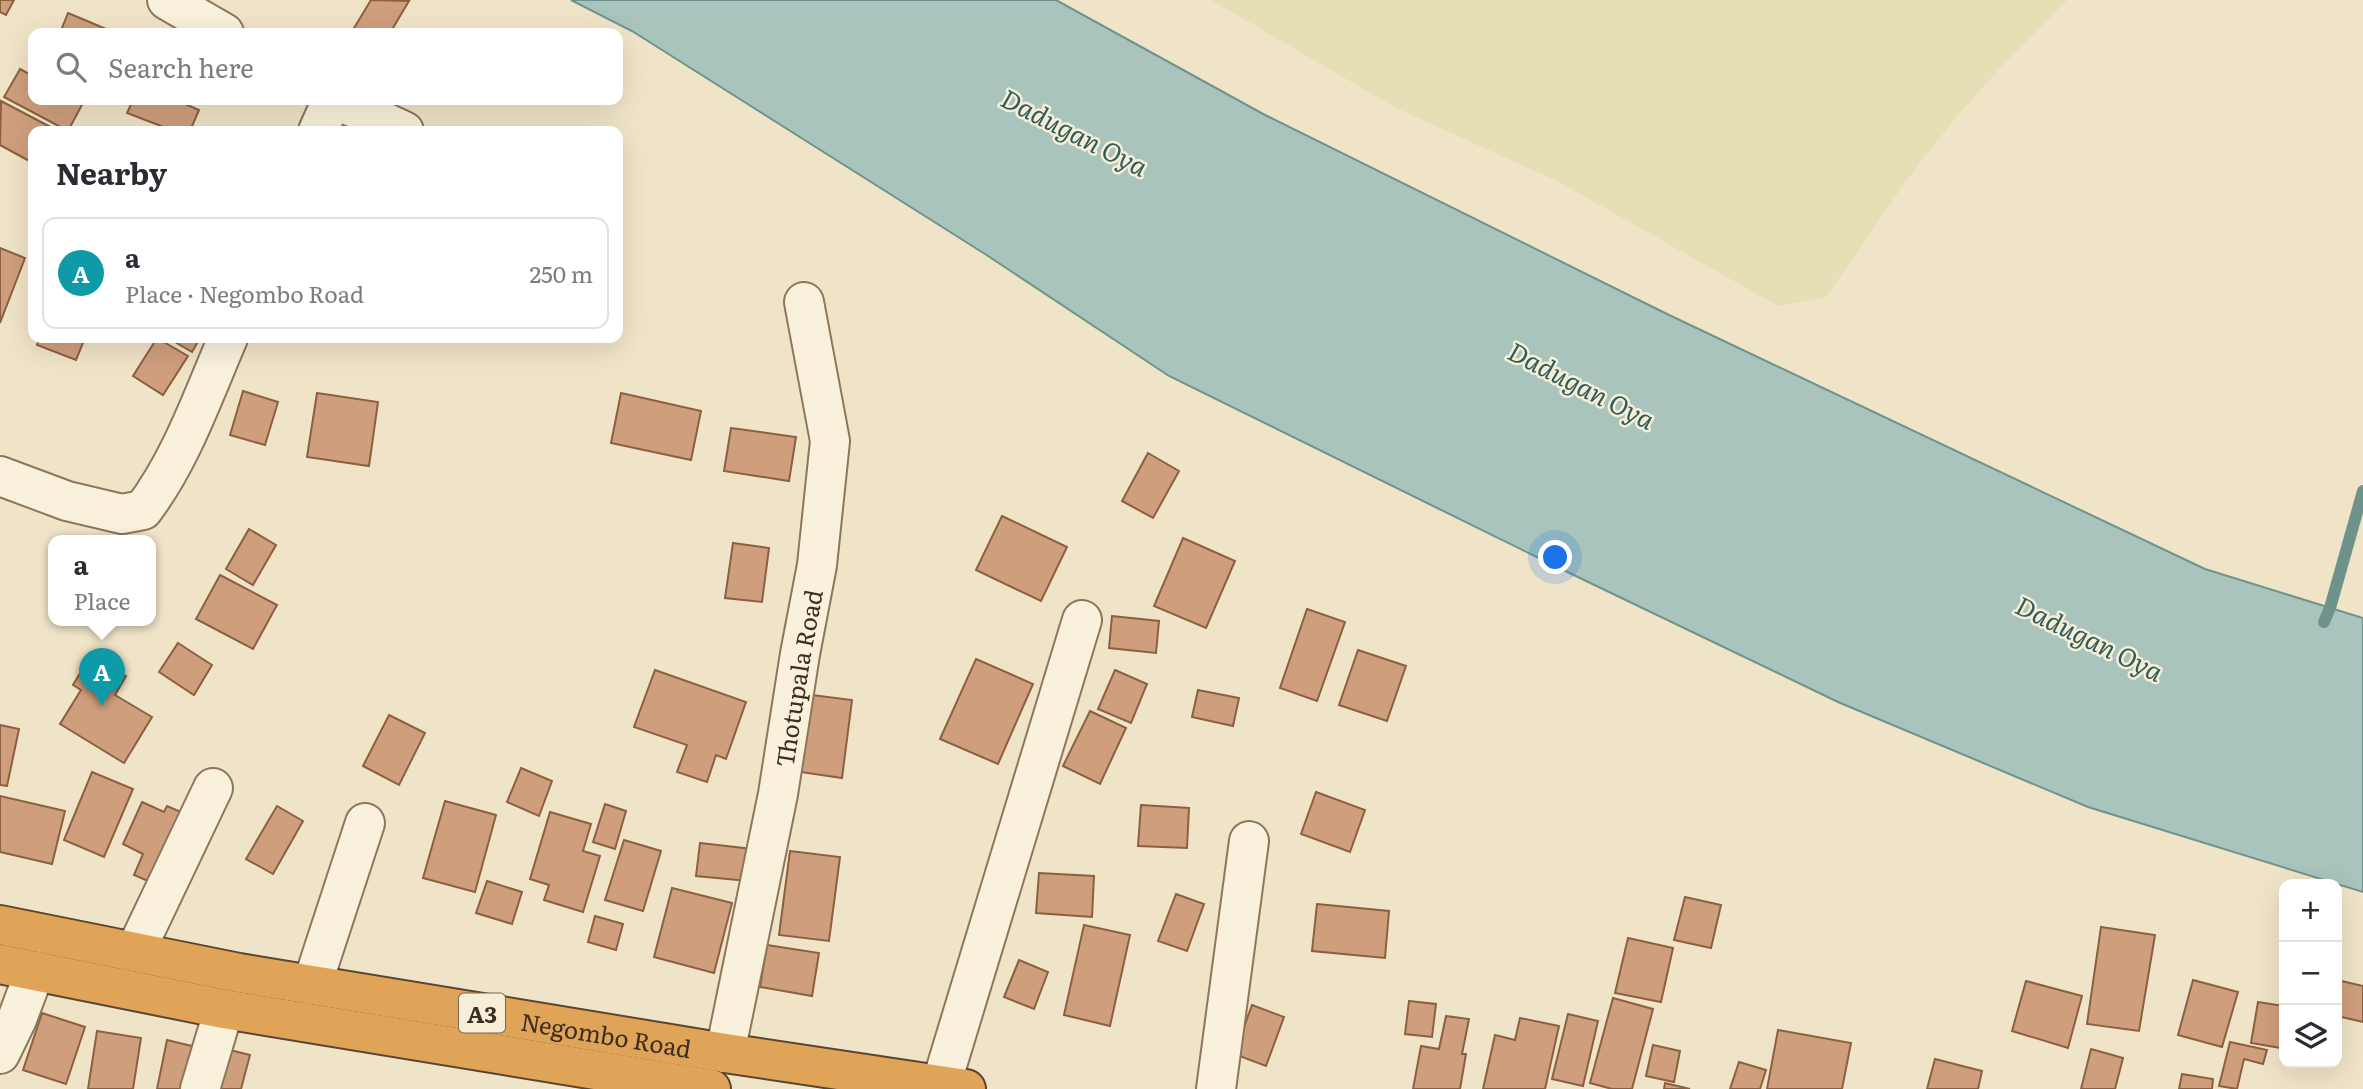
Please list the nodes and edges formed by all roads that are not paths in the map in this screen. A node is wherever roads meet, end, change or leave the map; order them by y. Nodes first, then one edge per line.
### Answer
1 (167, 0) edge
2 (215, 28) edge
3 (332, 105) edge
4 (346, 105) edge
5 (321, 126) edge
6 (393, 126) edge
7 (804, 302) dead end
8 (226, 343) edge
9 (0, 476) edge
10 (1082, 620) dead end
11 (212, 788) dead end
12 (365, 823) dead end
13 (1249, 841) dead end
14 (0, 925) edge
15 (135, 952) junction
16 (17, 968) edge
17 (312, 985) junction
18 (224, 1009) junction
19 (0, 1054) edge
20 (725, 1054) junction
21 (953, 1087) edge
22 (200, 1089) edge
23 (711, 1089) edge
24 (1216, 1089) edge

1 - 2 street
3 - 5 street
4 - 6 street
7 - 20 street, Thotupala Road
8 - 9 street
10 - 21 street
11 - 15 street
12 - 17 street
13 - 24 street
14 - 15 highway, Negombo Road / A3
15 - 17 highway, Negombo Road / A3
16 - 18 highway, Negombo Road / A3
16 - 19 street
17 - 20 highway, Negombo Road / A3
18 - 22 street
18 - 23 highway, Negombo Road / A3
20 - 21 highway, Negombo Road / A3

